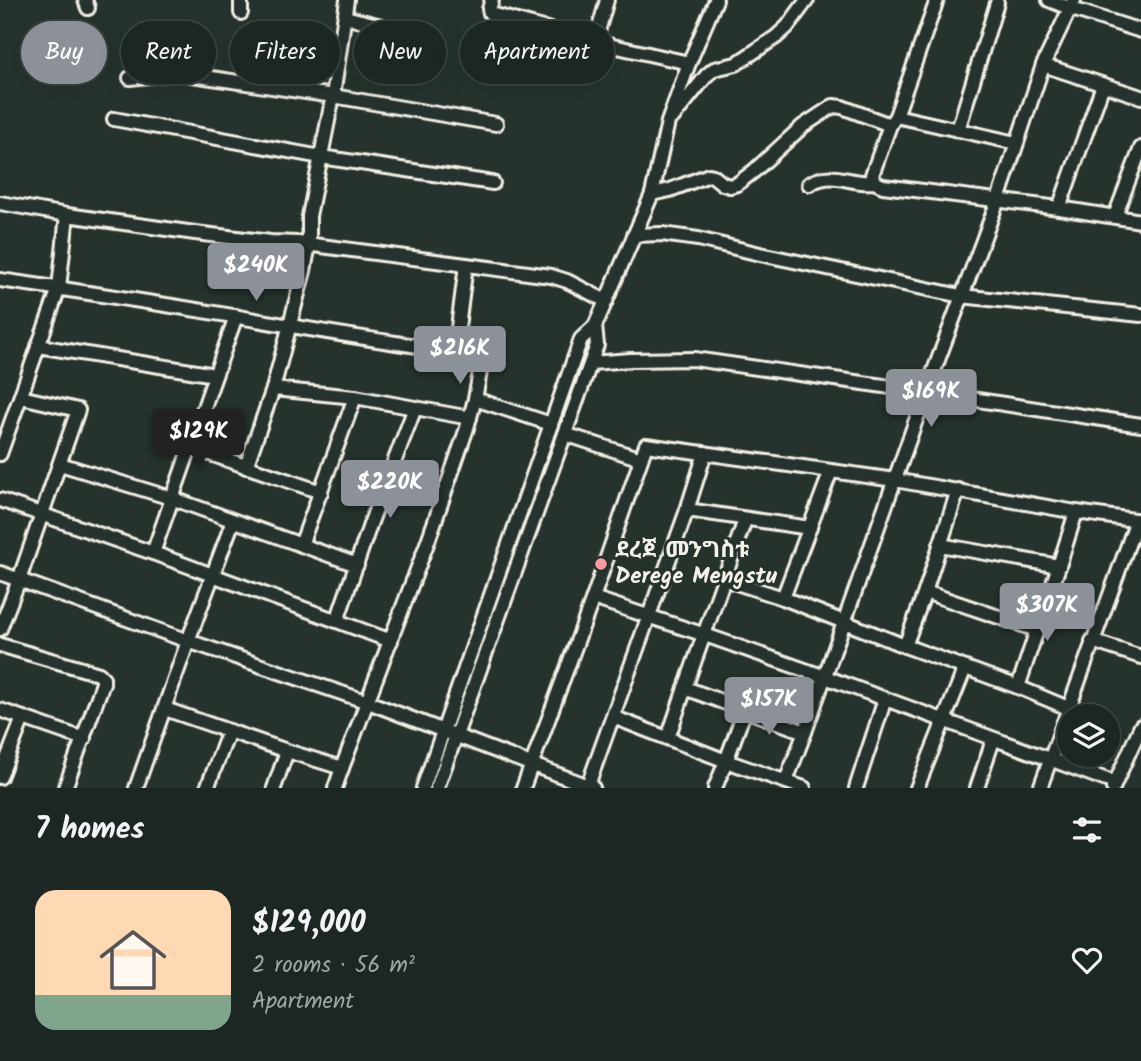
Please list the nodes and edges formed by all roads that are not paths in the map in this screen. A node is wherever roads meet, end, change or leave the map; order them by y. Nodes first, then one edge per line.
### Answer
1 (347, 0) edge
2 (492, 0) edge
3 (607, 0) edge
4 (716, 0) edge
5 (807, 0) edge
6 (937, 0) edge
7 (1049, 0) edge
8 (997, 3) dead end
9 (1071, 4) edge
10 (345, 16) junction
11 (364, 21) edge
12 (517, 21) edge
13 (601, 21) edge
14 (1141, 31) edge
15 (614, 46) edge
16 (689, 63) junction
17 (1043, 65) junction
18 (216, 79) edge
19 (1103, 85) junction
20 (333, 96) junction
21 (1141, 97) edge
22 (114, 119) dead end
23 (893, 121) junction
24 (668, 122) junction
25 (496, 124) dead end
26 (958, 130) junction
27 (1016, 143) junction
28 (1140, 156) edge
29 (321, 157) junction
30 (874, 182) junction
31 (493, 183) dead end
32 (809, 184) dead end
33 (652, 194) junction
34 (998, 200) junction
35 (0, 203) edge
36 (1059, 208) junction
37 (67, 215) junction
38 (1115, 216) junction
39 (1141, 221) edge
40 (634, 235) junction
41 (309, 244) junction
42 (466, 265) junction
43 (0, 281) edge
44 (58, 288) junction
45 (961, 296) junction
46 (606, 301) junction
47 (1141, 315) edge
48 (236, 316) junction
49 (290, 327) junction
50 (595, 327) junction
51 (38, 346) junction
52 (456, 351) junction
53 (591, 363) junction
54 (215, 375) junction
55 (272, 389) junction
56 (926, 392) junction
57 (21, 397) junction
58 (355, 397) junction
59 (475, 399) junction
60 (415, 408) junction
61 (470, 418) junction
62 (551, 424) junction
63 (1141, 425) edge
64 (565, 434) junction
65 (190, 447) junction
66 (705, 453) junction
67 (0, 454) edge
68 (641, 459) junction
69 (60, 464) junction
70 (246, 467) junction
71 (831, 471) junction
72 (895, 480) junction
73 (957, 490) junction
74 (321, 492) junction
75 (171, 498) junction
76 (0, 500) edge
77 (687, 510) junction
78 (1076, 512) junction
79 (42, 516) junction
80 (745, 520) junction
81 (1139, 520) edge
82 (233, 522) junction
83 (810, 528) junction
84 (301, 545) junction
85 (940, 545) junction
86 (153, 553) junction
87 (356, 565) junction
88 (1059, 566) junction
89 (0, 573) edge
90 (212, 575) junction
91 (724, 579) junction
92 (19, 580) junction
93 (925, 593) junction
94 (593, 598) junction
95 (783, 598) junction
96 (649, 617) junction
97 (337, 621) junction
98 (844, 622) junction
99 (0, 629) edge
100 (1037, 630) junction
101 (705, 635) junction
102 (188, 641) junction
103 (391, 641) junction
104 (1092, 641) junction
105 (0, 646) edge
106 (905, 646) junction
107 (1141, 657) edge
108 (965, 668) junction
109 (825, 677) junction
110 (1018, 687) junction
111 (685, 688) junction
112 (885, 699) junction
113 (368, 702) junction
114 (1058, 704) edge
115 (1069, 704) edge
116 (165, 709) junction
117 (0, 710) edge
118 (745, 710) junction
119 (613, 717) junction
120 (23, 718) junction
121 (943, 720) junction
122 (1141, 726) edge
123 (229, 731) junction
124 (443, 732) junction
125 (805, 732) junction
126 (456, 736) junction
127 (668, 738) junction
128 (84, 739) junction
129 (993, 740) junction
130 (1057, 740) edge
131 (288, 751) junction
132 (1050, 760) junction
133 (726, 761) junction
134 (531, 765) junction
135 (342, 768) junction
136 (0, 777) edge
137 (786, 781) junction
138 (1114, 786) edge
139 (589, 787) edge
140 (65, 788) edge
141 (136, 788) edge
142 (207, 788) edge
143 (274, 788) edge
144 (335, 788) edge
145 (423, 788) edge
146 (436, 788) edge
147 (523, 788) edge
148 (715, 788) edge
149 (804, 788) edge
150 (856, 788) edge
151 (917, 788) edge
152 (977, 788) edge
153 (1040, 788) edge

1 - 10 street
2 - 12 street
3 - 13 street
4 - 16 street
5 - 24 street
6 - 23 street
7 - 9 street
8 - 26 street
9 - 14 street
9 - 17 street
10 - 11 street
10 - 20 street
15 - 16 street
16 - 24 street
17 - 19 street
17 - 27 street
18 - 20 street
19 - 21 street
19 - 36 street
20 - 25 street
20 - 29 street
22 - 29 street
23 - 26 street
23 - 30 street
23 - 33 street
24 - 33 street
26 - 27 street
27 - 34 street
28 - 38 street
29 - 31 street
29 - 41 street
30 - 32 street
30 - 34 street
33 - 40 street
34 - 36 street
34 - 45 street
35 - 37 street
36 - 38 street
37 - 41 street
37 - 44 street
38 - 39 street
40 - 45 street
40 - 46 street
41 - 42 street
41 - 49 street
42 - 46 street
42 - 52 street
43 - 44 street
44 - 48 street
44 - 51 street
45 - 47 street
45 - 56 street
46 - 50 street
48 - 49 street
48 - 54 street
49 - 52 street
49 - 55 street
50 - 53 street
50 - 62 street
51 - 54 street
51 - 57 street
52 - 59 street
53 - 56 street
53 - 64 street
54 - 65 street
55 - 58 street
55 - 70 street
56 - 63 street
56 - 72 street
57 - 67 street
57 - 69 street
58 - 60 street
58 - 74 street
59 - 61 street
59 - 62 street
60 - 61 street
60 - 87 street
61 - 103 street
62 - 124 street
64 - 68 street
64 - 126 street
65 - 70 street
65 - 75 street
66 - 68 street
66 - 71 street
66 - 77 street
68 - 94 street
69 - 75 street
69 - 79 street
70 - 74 street
71 - 72 street
71 - 83 street
72 - 73 street
72 - 98 street
73 - 78 street
73 - 85 street
74 - 84 street
75 - 82 street
75 - 86 street
76 - 79 street
77 - 80 street
77 - 96 street
78 - 81 street
78 - 88 street
79 - 86 street
79 - 92 street
80 - 83 street
80 - 91 street
81 - 104 street
82 - 84 street
82 - 90 street
83 - 95 street
84 - 87 street
85 - 88 street
85 - 93 street
86 - 90 street
87 - 97 street
88 - 100 street
89 - 92 street
90 - 97 street
90 - 102 street
91 - 95 street
91 - 101 street
92 - 99 street
92 - 102 street
93 - 100 street
93 - 106 street
94 - 96 street
94 - 134 street
95 - 98 street
96 - 101 street
96 - 119 street
97 - 103 street
98 - 106 street
98 - 109 street
100 - 110 street
101 - 109 street
101 - 111 street
102 - 113 street
102 - 116 street
103 - 113 street
104 - 107 street
104 - 115 street
105 - 128 street
106 - 108 street
108 - 110 street
108 - 121 street
109 - 112 street
109 - 125 street
110 - 114 street
111 - 118 street
111 - 127 street
112 - 121 street
112 - 150 street
113 - 124 street
113 - 135 street
116 - 123 street
116 - 141 street
117 - 120 street
118 - 125 street
118 - 133 street
119 - 127 street
119 - 139 street
120 - 128 street
120 - 136 street
121 - 129 street
121 - 151 street
122 - 138 street
123 - 131 street
123 - 142 street
124 - 126 street
124 - 145 street
125 - 137 street
126 - 134 street
126 - 146 street
127 - 133 street
128 - 140 street
129 - 132 street
129 - 152 street
130 - 132 street
131 - 135 street
131 - 143 street
132 - 138 street
132 - 153 street
133 - 137 street
133 - 148 street
134 - 139 street
134 - 147 street
135 - 144 street
137 - 149 street

